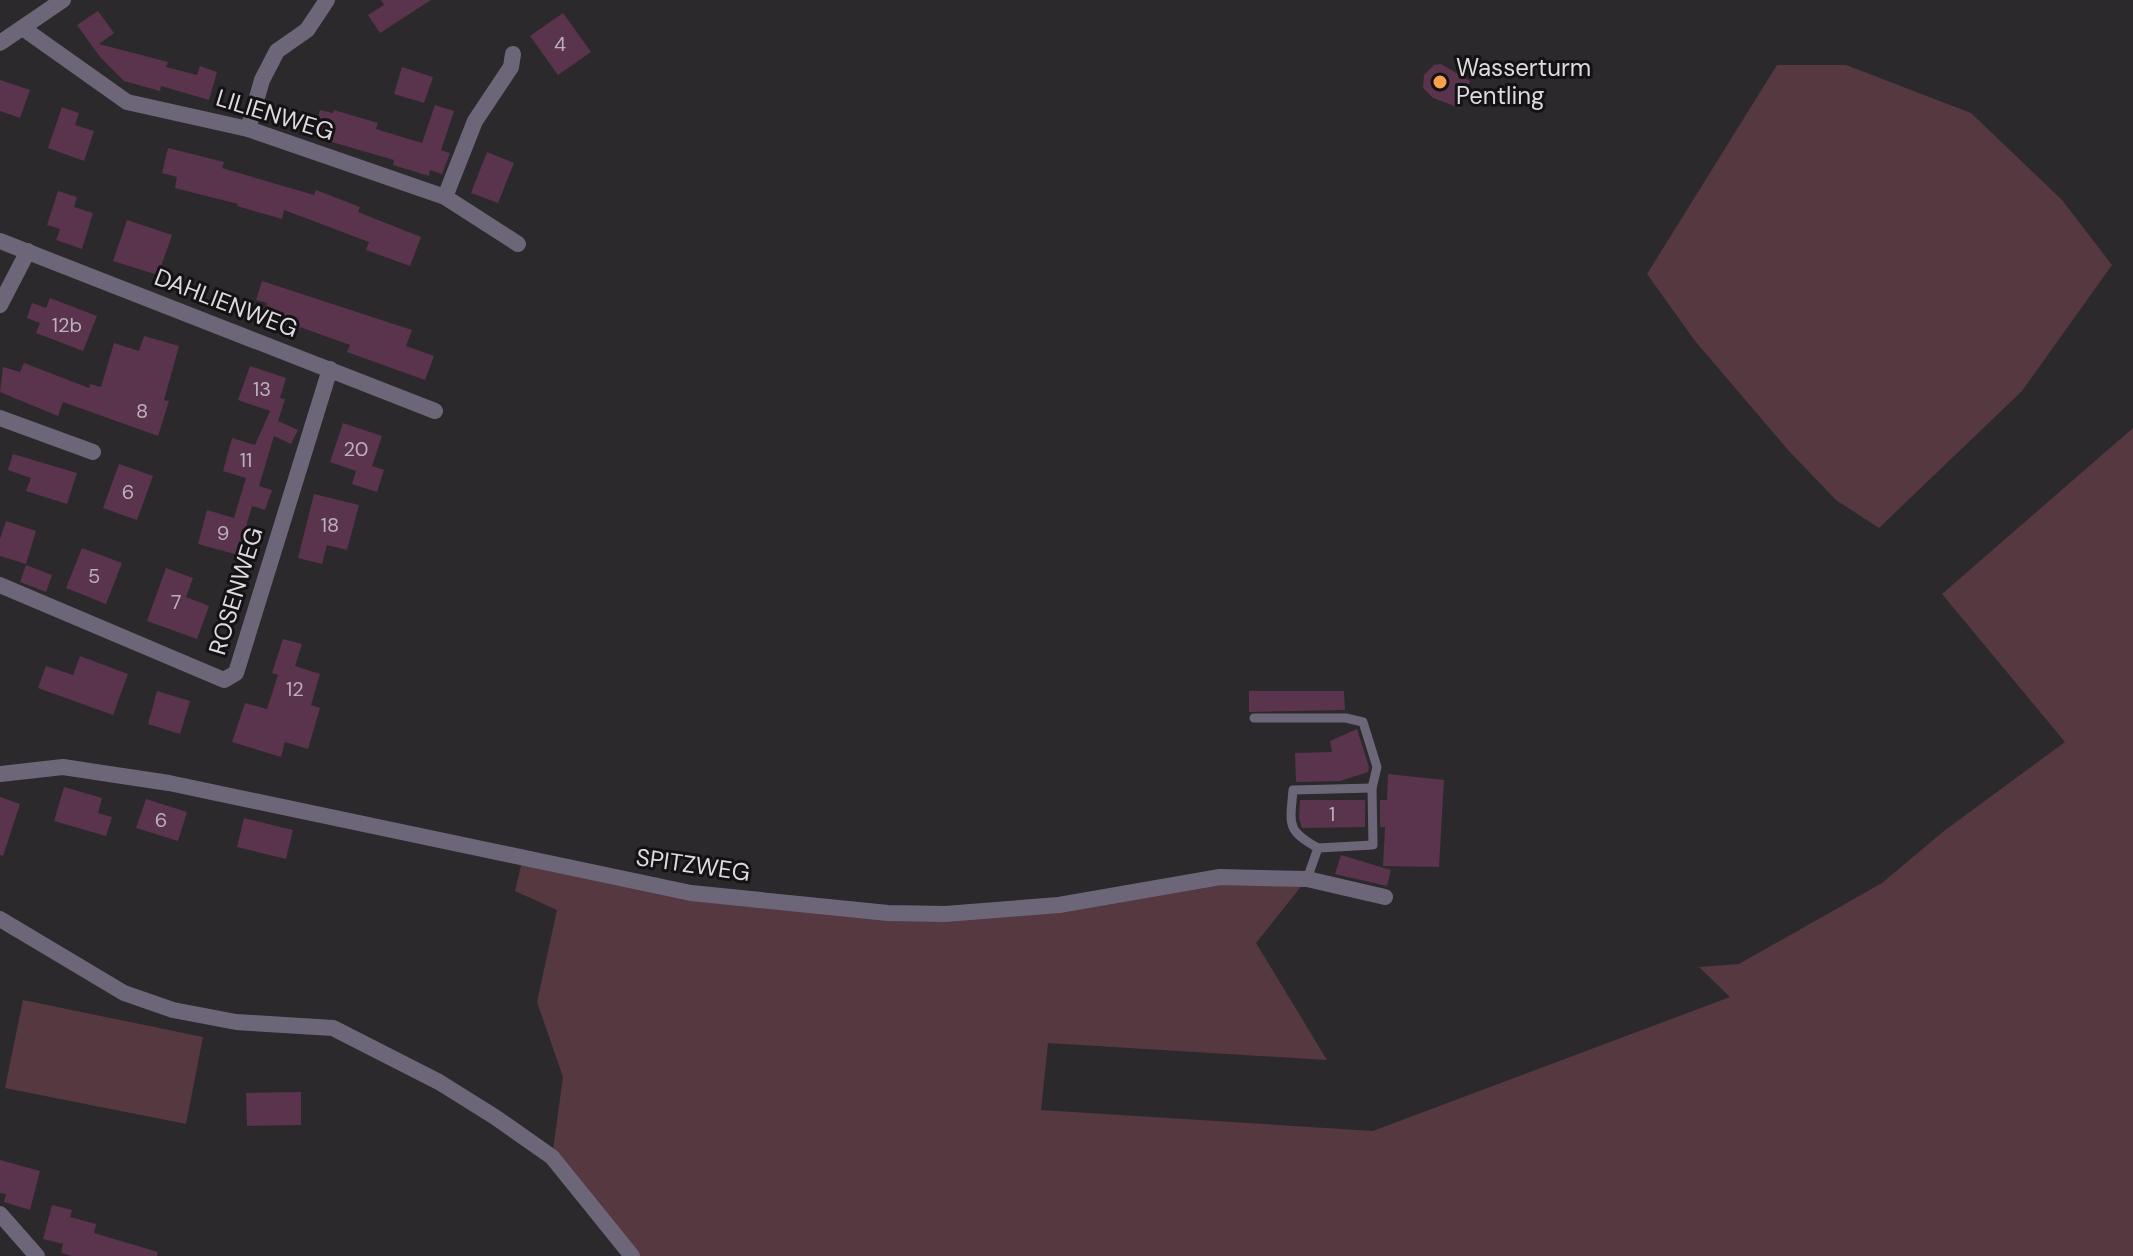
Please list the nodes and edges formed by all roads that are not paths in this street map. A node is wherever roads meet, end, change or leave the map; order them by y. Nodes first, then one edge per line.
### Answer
1 (63, 0) edge
2 (327, 0) edge
3 (24, 29) junction
4 (2, 39) edge
5 (513, 54) dead end
6 (248, 129) junction
7 (445, 197) junction
8 (0, 241) edge
9 (518, 244) dead end
10 (28, 251) junction
11 (0, 305) edge
12 (330, 369) junction
13 (435, 411) dead end
14 (0, 418) edge
15 (93, 452) dead end
16 (0, 585) edge
17 (1254, 718) dead end
18 (0, 774) edge
19 (1372, 788) junction
20 (1318, 848) junction
21 (1307, 879) junction
22 (1385, 897) dead end
23 (0, 919) edge
24 (0, 1214) edge
25 (37, 1256) edge
26 (632, 1256) edge

1 - 3 street
2 - 6 street
3 - 4 street
3 - 6 street, LILIENWEG
5 - 7 street
6 - 7 street, LILIENWEG
7 - 9 street, LILIENWEG
8 - 10 street, DAHLIENWEG
10 - 11 street
10 - 12 street, DAHLIENWEG
12 - 13 street, DAHLIENWEG
12 - 16 street, ROSENWEG
14 - 15 street
17 - 19 lane
18 - 21 street, SPITZWEG
19 - 20 lane
19 - 20 lane
20 - 21 lane
21 - 22 street, SPITZWEG
23 - 26 street
24 - 25 street

